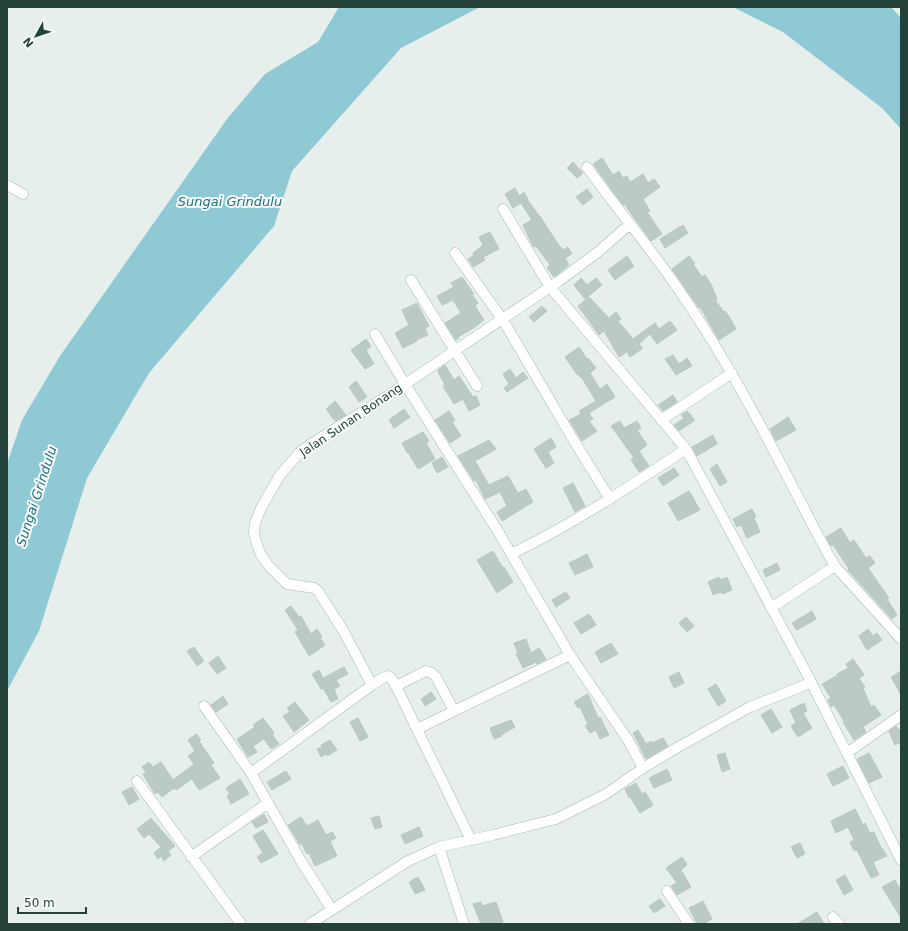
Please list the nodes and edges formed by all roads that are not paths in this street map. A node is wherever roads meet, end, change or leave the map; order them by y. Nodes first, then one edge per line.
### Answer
1 (587, 167) dead end
2 (7, 185) edge
3 (23, 194) dead end
4 (503, 209) dead end
5 (630, 224) junction
6 (455, 252) dead end
7 (411, 280) dead end
8 (550, 287) junction
9 (503, 320) junction
10 (375, 334) dead end
11 (454, 350) junction
12 (732, 373) junction
13 (405, 384) junction
14 (477, 386) dead end
15 (661, 420) junction
16 (686, 449) junction
17 (610, 499) junction
18 (511, 554) junction
19 (836, 566) junction
20 (771, 608) junction
21 (901, 639) edge
22 (570, 655) junction
23 (810, 683) junction
24 (372, 686) junction
25 (396, 686) junction
26 (204, 706) dead end
27 (454, 711) junction
28 (901, 715) edge
29 (417, 729) junction
30 (847, 753) junction
31 (643, 768) junction
32 (251, 774) junction
33 (137, 781) dead end
34 (268, 803) junction
35 (471, 840) junction
36 (438, 847) junction
37 (191, 857) junction
38 (901, 860) edge
39 (668, 891) dead end
40 (332, 910) junction
41 (241, 924) edge
42 (310, 924) edge
43 (464, 924) edge
44 (689, 924) edge

1 - 5 street
2 - 3 street
4 - 8 street
5 - 8 street, Jalan Sunan Bonang
5 - 12 street
6 - 9 street
7 - 11 street
8 - 9 street, Jalan Sunan Bonang
8 - 15 street
9 - 11 street, Jalan Sunan Bonang
9 - 17 street
10 - 13 street
11 - 13 street, Jalan Sunan Bonang
11 - 14 street
12 - 15 street
12 - 19 street
13 - 18 street
13 - 24 street, Jalan Sunan Bonang
15 - 16 street
16 - 17 street
16 - 20 street
17 - 18 street
18 - 22 street
19 - 20 street
19 - 21 street
20 - 23 street
22 - 27 street
22 - 31 street
23 - 30 street
23 - 31 street
24 - 25 street
24 - 32 street
25 - 27 street
25 - 29 street
26 - 32 street
27 - 29 street
28 - 30 street
29 - 35 street
30 - 38 street
31 - 35 street
32 - 34 street
33 - 37 street
34 - 37 street
34 - 40 street
35 - 36 street
36 - 40 street
36 - 43 street
37 - 41 street
39 - 44 street
40 - 42 street

